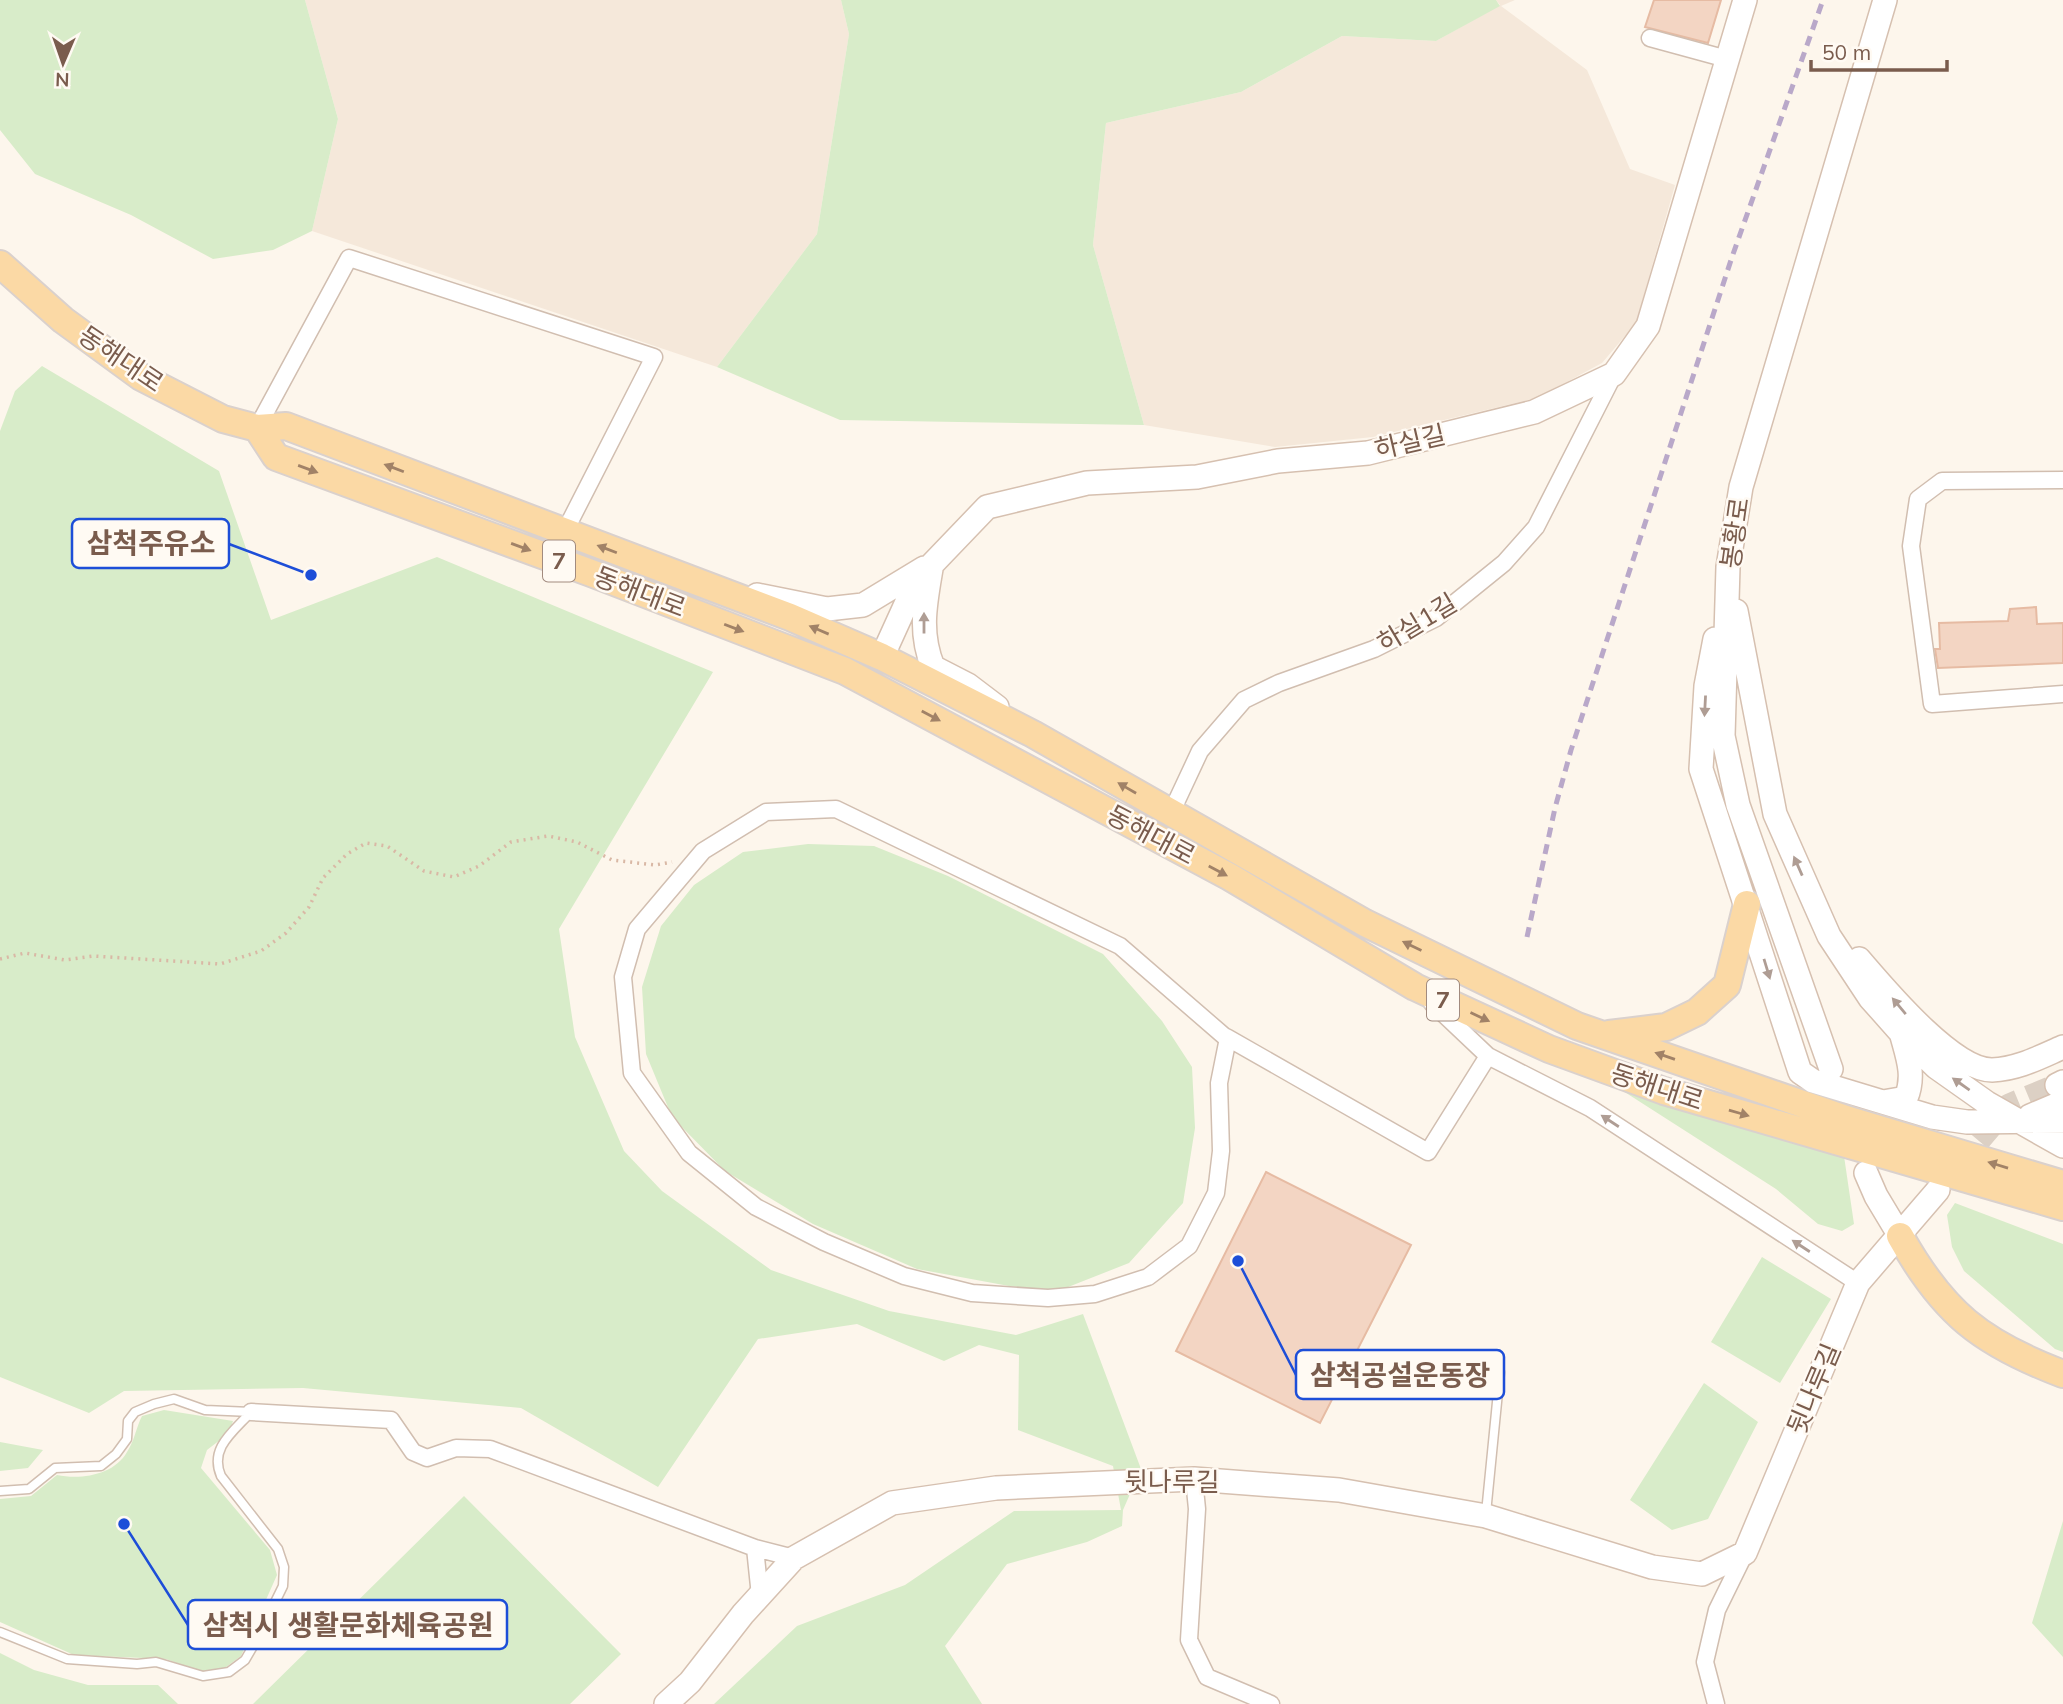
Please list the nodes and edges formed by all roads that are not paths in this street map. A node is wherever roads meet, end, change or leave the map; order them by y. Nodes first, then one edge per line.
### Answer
1 (1745, 0) edge
2 (1885, 0) edge
3 (1650, 38) dead end
4 (1727, 59) junction
5 (0, 264) edge
6 (1614, 374) junction
7 (257, 428) junction
8 (2063, 480) edge
9 (564, 533) junction
10 (932, 562) junction
11 (1728, 567) junction
12 (657, 568) junction
13 (882, 657) junction
14 (871, 684) junction
15 (2063, 694) edge
16 (1033, 734) junction
17 (1171, 813) junction
18 (1747, 904) junction
19 (1817, 910) junction
20 (1415, 986) junction
21 (1902, 1034) junction
22 (1601, 1035) junction
23 (1228, 1038) junction
24 (2063, 1047) edge
25 (1488, 1055) junction
26 (1831, 1069) dead end
27 (2061, 1090) edge
28 (1883, 1102) junction
29 (2018, 1121) junction
30 (2063, 1121) edge
31 (2063, 1146) edge
32 (1866, 1173) dead end
33 (1938, 1190) dead end
34 (2060, 1201) edge
35 (1900, 1237) junction
36 (1858, 1283) junction
37 (2063, 1368) edge
38 (1500, 1372) dead end
39 (2063, 1374) edge
40 (251, 1412) junction
41 (1194, 1479) junction
42 (0, 1491) edge
43 (1486, 1516) junction
44 (755, 1548) junction
45 (1745, 1553) junction
46 (794, 1558) junction
47 (760, 1596) junction
48 (0, 1632) edge
49 (1715, 1703) edge
50 (666, 1704) edge
51 (1271, 1704) edge

1 - 4 street, 하실길
2 - 11 street, 봉황로
3 - 4 street
4 - 6 street, 하실길
5 - 7 main road, 동해대로 / 7
6 - 10 street, 하실길
6 - 17 street, 하실1길
9 -> 7 main road, 동해대로 / 7
7 - 9 street
7 -> 14 main road, 동해대로 / 7
8 - 15 street
12 -> 9 main road, 동해대로 / 7
10 - 12 street
10 - 13 street, 하실길
16 -> 10 street
11 -> 18 street
19 -> 11 street
11 - 26 street, 봉황로
13 -> 12 main road, 동해대로 / 7
13 - 14 main road
13 - 16 main road, 동해대로 / 7
14 -> 20 main road, 동해대로 / 7
17 -> 16 main road, 동해대로 / 7
22 -> 17 main road, 동해대로 / 7
18 - 22 main road
18 -> 28 street
19 - 21 street
24 -> 19 street
20 - 25 street
20 -> 34 main road, 동해대로 / 7
21 - 28 street
29 -> 21 street
34 -> 22 main road, 동해대로 / 7
23 - 23 street
23 - 25 street
36 -> 25 street
27 - 29 street
28 - 29 street
29 - 30 street
29 - 31 street
32 - 35 street
33 - 35 street, 뒷나루길
35 - 36 street, 뒷나루길
35 - 37 main road
35 - 39 main road
36 - 45 street, 뒷나루길
38 - 43 lane
40 - 42 lane
40 - 44 street
40 - 48 lane
41 - 43 street, 뒷나루길
41 - 46 street, 뒷나루길
41 - 51 street
43 - 45 street, 뒷나루길
44 - 46 street
44 - 47 street
45 - 49 street, 뒷나루길
46 - 47 street, 뒷나루길
47 - 50 street, 뒷나루길

